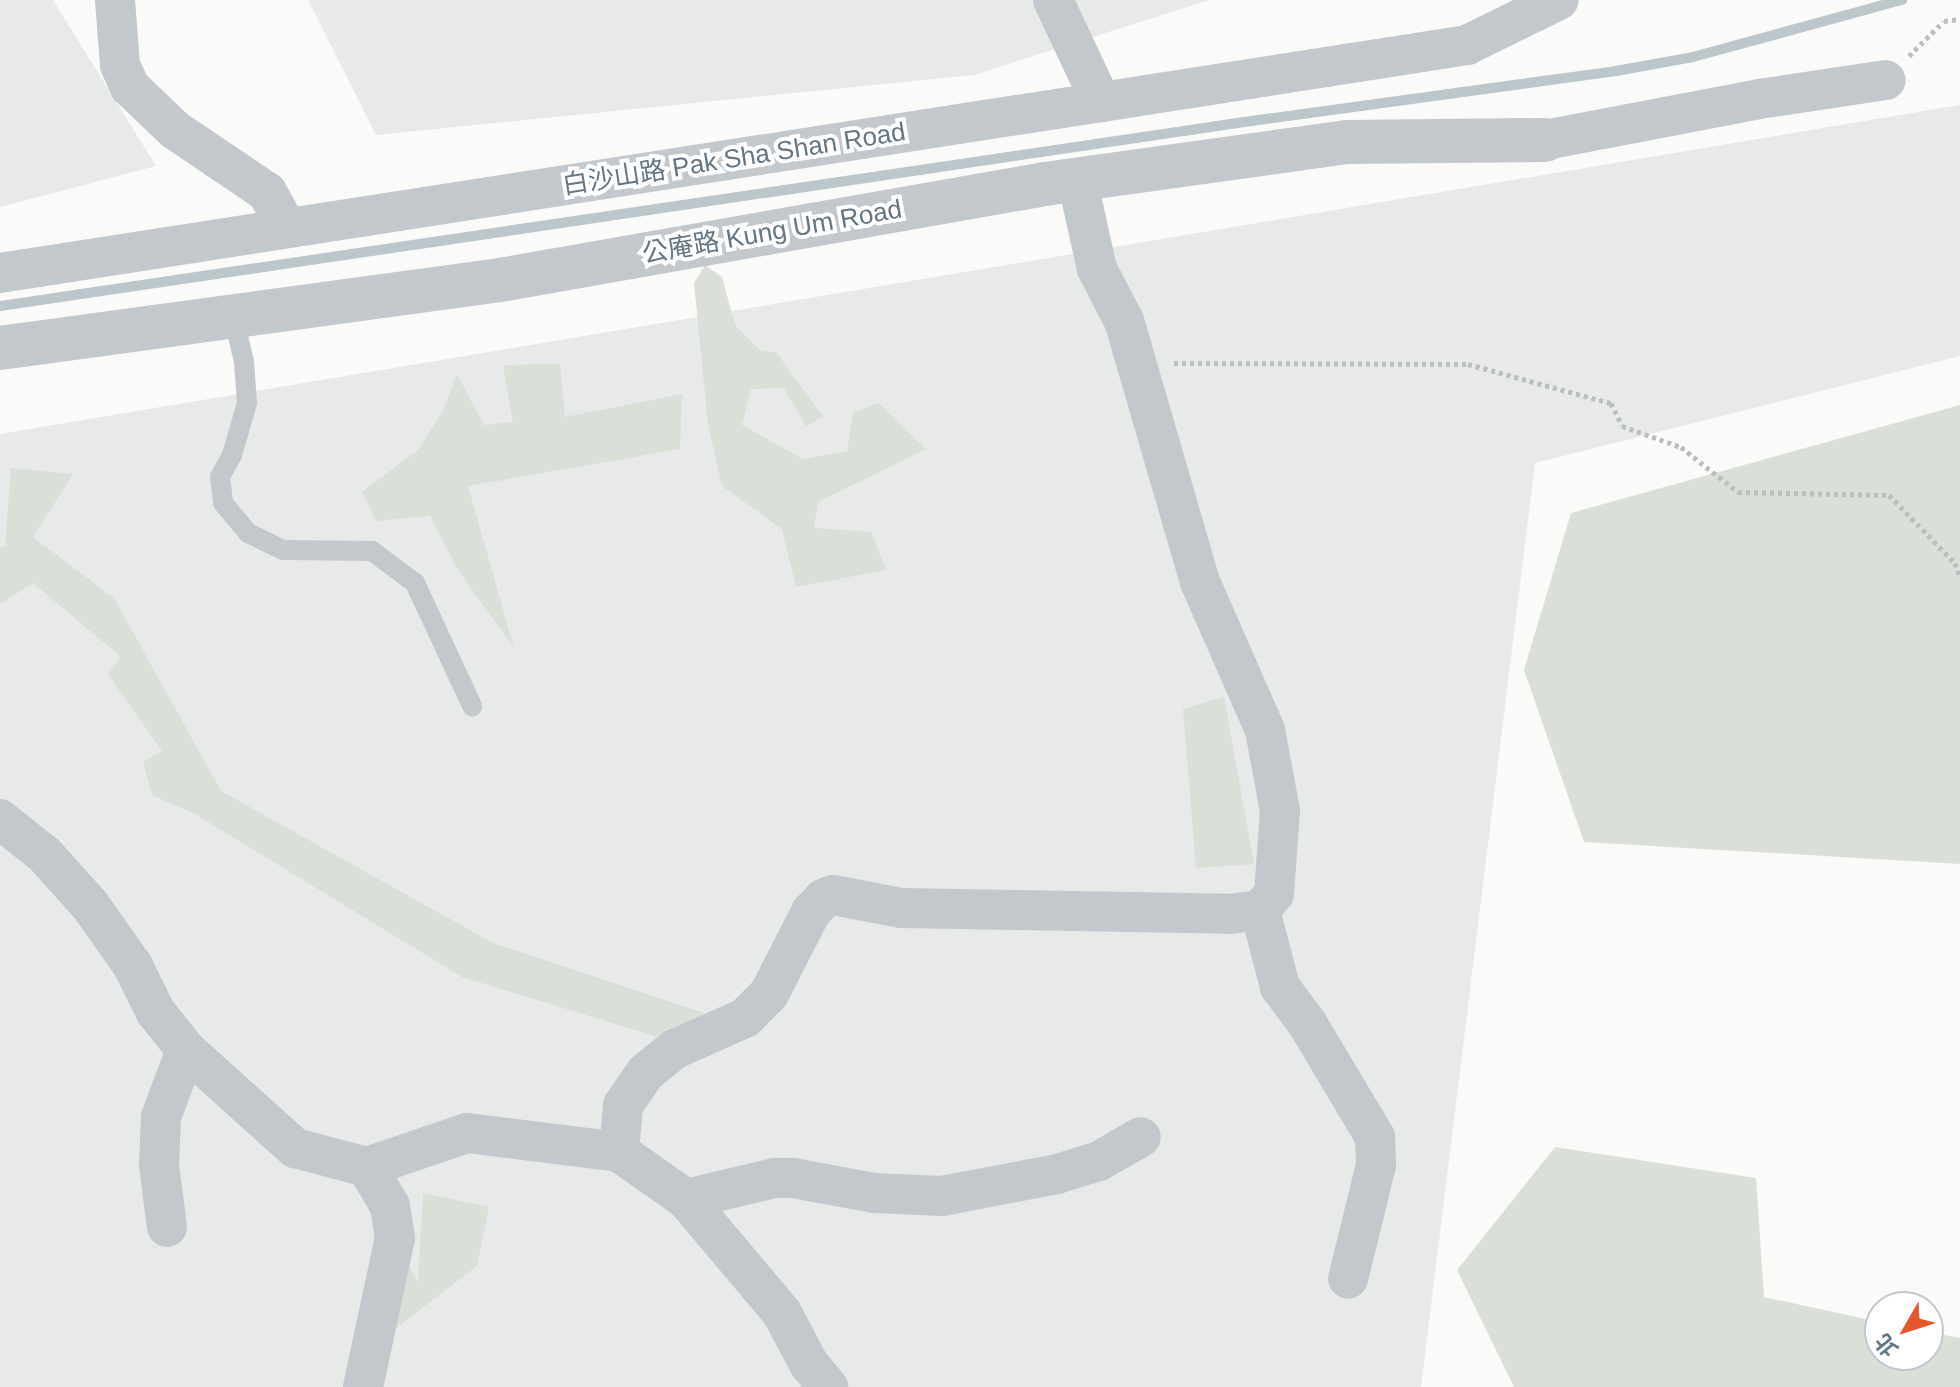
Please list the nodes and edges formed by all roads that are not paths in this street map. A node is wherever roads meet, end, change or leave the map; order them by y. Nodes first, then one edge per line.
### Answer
1 (115, 0) edge
2 (1053, 0) edge
3 (1559, 0) edge
4 (1886, 80) road end
5 (1101, 102) junction
6 (1545, 140) joint
7 (1077, 179) junction
8 (287, 228) junction
9 (0, 273) edge
10 (233, 315) junction
11 (0, 348) edge
12 (472, 706) dead end
13 (0, 819) edge
14 (1260, 910) junction
15 (186, 1050) junction
16 (1141, 1137) dead end
17 (619, 1152) junction
18 (367, 1167) junction
19 (686, 1199) junction
20 (167, 1227) dead end
21 (1348, 1279) dead end
22 (363, 1387) edge
23 (828, 1387) edge

1 - 8 street
2 - 5 street
3 - 5 street, 白沙山路 Pak Sha Shan Road
4 - 6 street
5 - 8 street, 白沙山路 Pak Sha Shan Road
6 - 7 street, 公庵路 Kung Um Road
7 - 10 street, 公庵路 Kung Um Road
7 - 14 street
8 - 9 street, 白沙山路 Pak Sha Shan Road
10 - 11 street, 公庵路 Kung Um Road
10 - 12 lane
13 - 15 street
14 - 17 street
14 - 21 street
15 - 18 street
15 - 20 street
16 - 19 street
17 - 18 street
17 - 19 street
18 - 22 street
19 - 23 street

